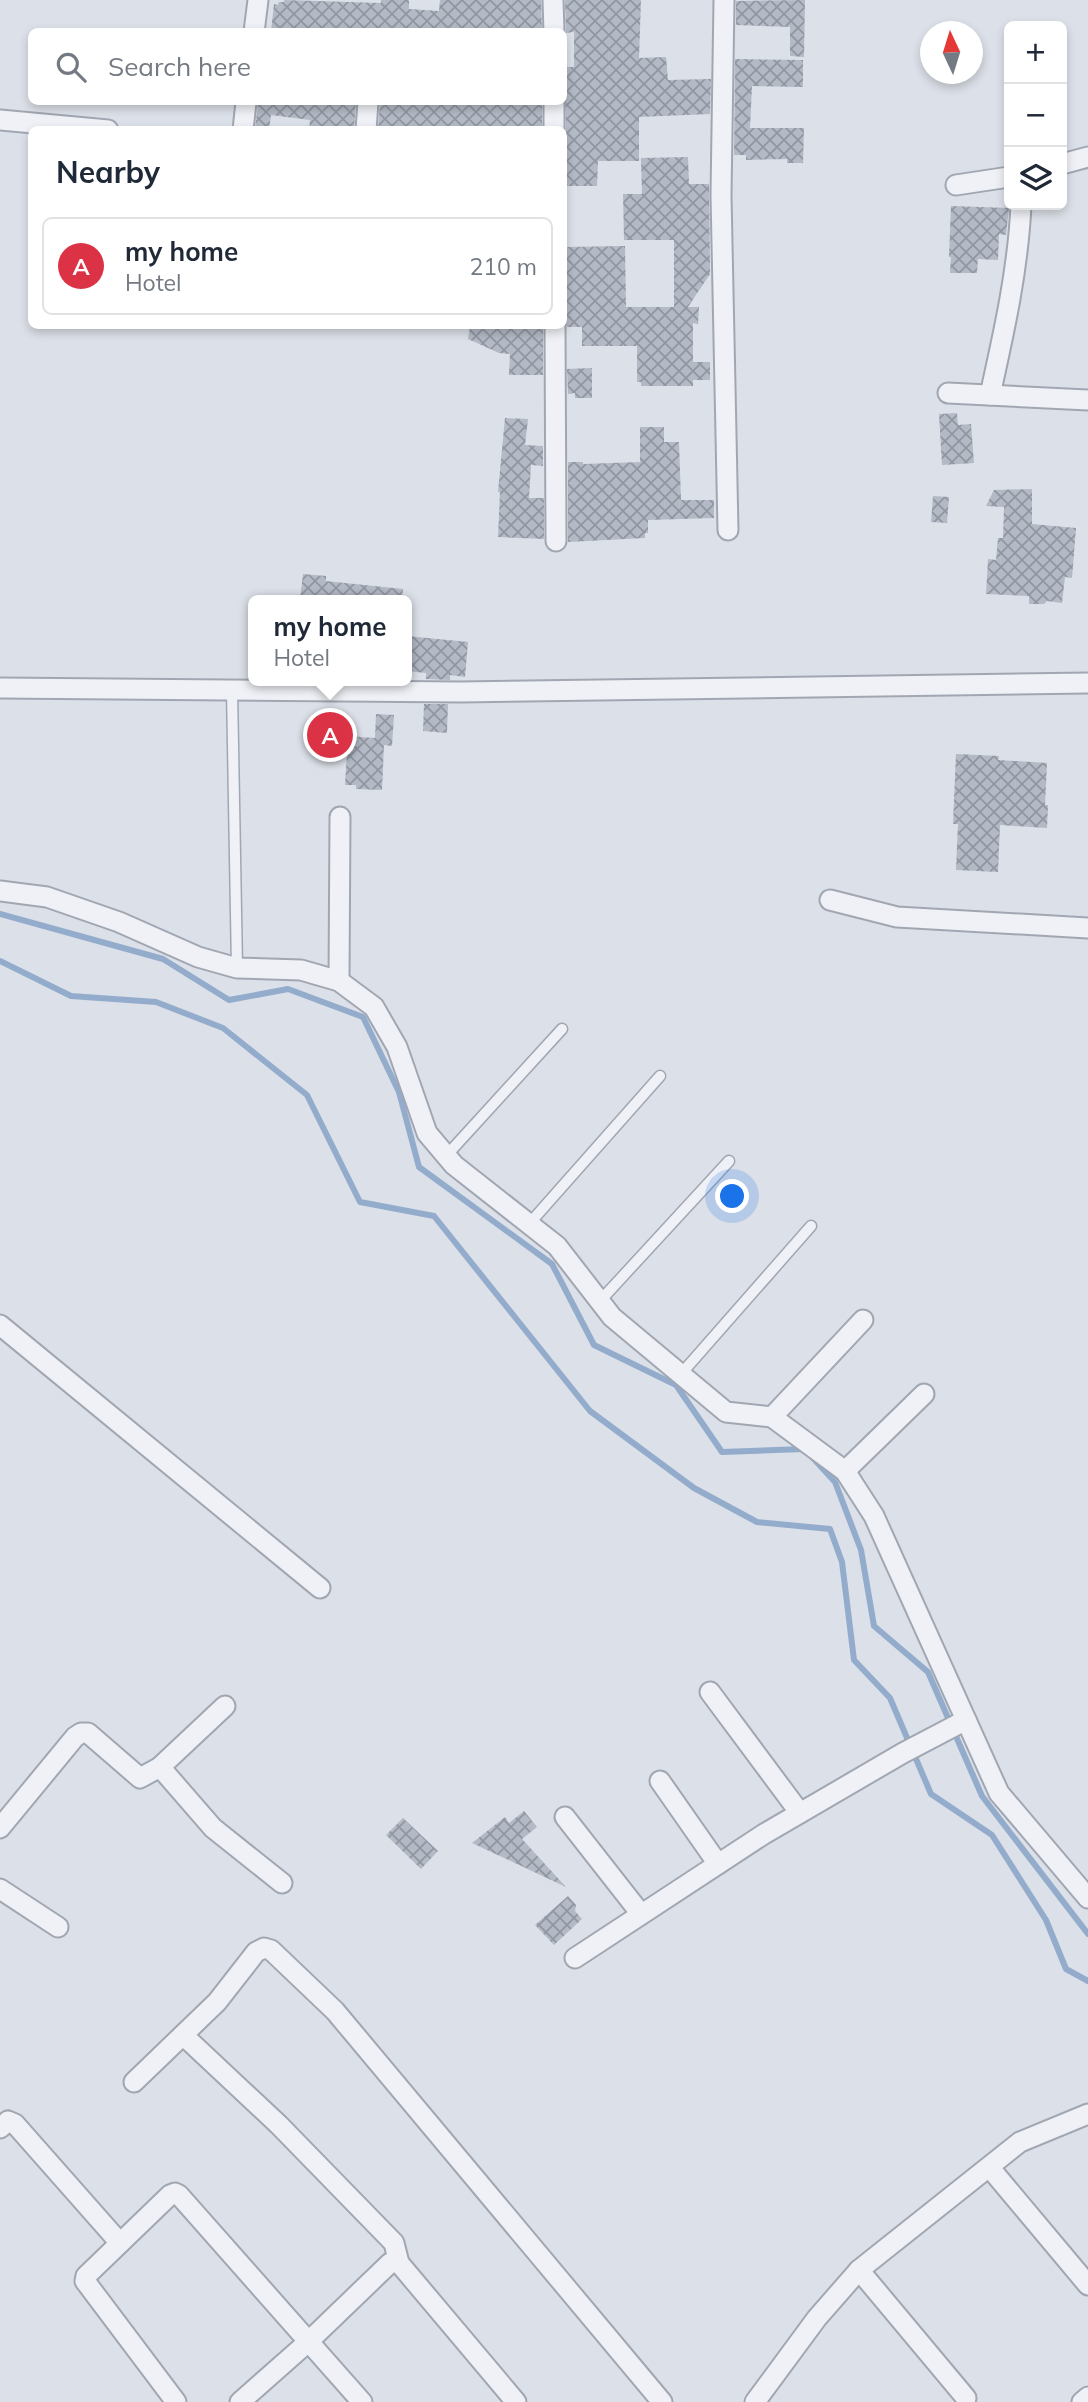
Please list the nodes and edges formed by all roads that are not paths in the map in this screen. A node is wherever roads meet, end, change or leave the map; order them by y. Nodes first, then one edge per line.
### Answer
1 (258, 0) edge
2 (553, 0) edge
3 (724, 0) edge
4 (254, 28) edge
5 (554, 28) edge
6 (246, 105) edge
7 (368, 105) edge
8 (554, 105) edge
9 (0, 120) edge
10 (65, 126) edge
11 (243, 126) edge
12 (366, 126) edge
13 (554, 126) edge
14 (1088, 157) edge
15 (1067, 163) edge
16 (1004, 178) edge
17 (956, 185) dead end
18 (1021, 210) edge
19 (555, 329) edge
20 (948, 393) dead end
21 (990, 395) junction
22 (1088, 400) edge
23 (729, 530) dead end
24 (556, 541) dead end
25 (1088, 683) edge
26 (0, 688) edge
27 (232, 690) junction
28 (340, 817) dead end
29 (0, 891) edge
30 (830, 900) dead end
31 (1088, 928) edge
32 (237, 968) junction
33 (338, 981) junction
34 (562, 1029) dead end
35 (660, 1076) dead end
36 (446, 1156) junction
37 (729, 1161) dead end
38 (529, 1224) junction
39 (811, 1226) dead end
40 (600, 1301) junction
41 (863, 1320) dead end
42 (0, 1325) edge
43 (681, 1374) junction
44 (925, 1394) dead end
45 (772, 1418) junction
46 (845, 1471) junction
47 (320, 1588) dead end
48 (709, 1692) dead end
49 (225, 1706) dead end
50 (966, 1720) junction
51 (160, 1767) junction
52 (660, 1781) dead end
53 (800, 1812) junction
54 (565, 1818) dead end
55 (0, 1828) edge
56 (718, 1864) junction
57 (282, 1883) dead end
58 (0, 1889) edge
59 (1088, 1898) edge
60 (642, 1914) junction
61 (58, 1927) dead end
62 (575, 1958) dead end
63 (183, 2035) junction
64 (134, 2082) dead end
65 (1088, 2114) edge
66 (0, 2128) edge
67 (990, 2168) junction
68 (120, 2244) junction
69 (399, 2263) junction
70 (859, 2270) junction
71 (1088, 2285) edge
72 (308, 2342) junction
73 (1088, 2397) edge
74 (966, 2398) dead end
75 (176, 2402) edge
76 (240, 2402) edge
77 (362, 2402) edge
78 (516, 2402) edge
79 (662, 2402) edge
80 (755, 2402) edge
81 (1082, 2402) edge

1 - 4 street
2 - 5 street
3 - 23 street
6 - 11 street
7 - 12 street
8 - 13 street
9 - 10 street
14 - 15 street
16 - 17 street
18 - 21 street
19 - 24 street
20 - 21 street
21 - 22 street
25 - 27 street
26 - 27 street
27 - 32 lane
28 - 33 street
29 - 32 street
30 - 31 street
32 - 33 street
33 - 36 street
34 - 36 lane
35 - 38 lane
36 - 38 street
37 - 40 lane
38 - 40 street
39 - 43 lane
40 - 43 street
41 - 45 street
42 - 47 street
43 - 45 street
44 - 46 street
45 - 46 street
46 - 50 street
48 - 53 street
49 - 51 street
50 - 53 street
50 - 59 street
51 - 55 street
51 - 57 street
52 - 56 street
53 - 56 street
54 - 60 street
56 - 60 street
58 - 61 street
60 - 62 street
63 - 64 street
63 - 69 street
63 - 79 street
65 - 67 street
66 - 68 street
67 - 70 street
67 - 71 street
68 - 72 street
68 - 75 street
69 - 72 street
69 - 78 street
70 - 74 street
70 - 80 street
72 - 76 street
72 - 77 street
73 - 81 street

